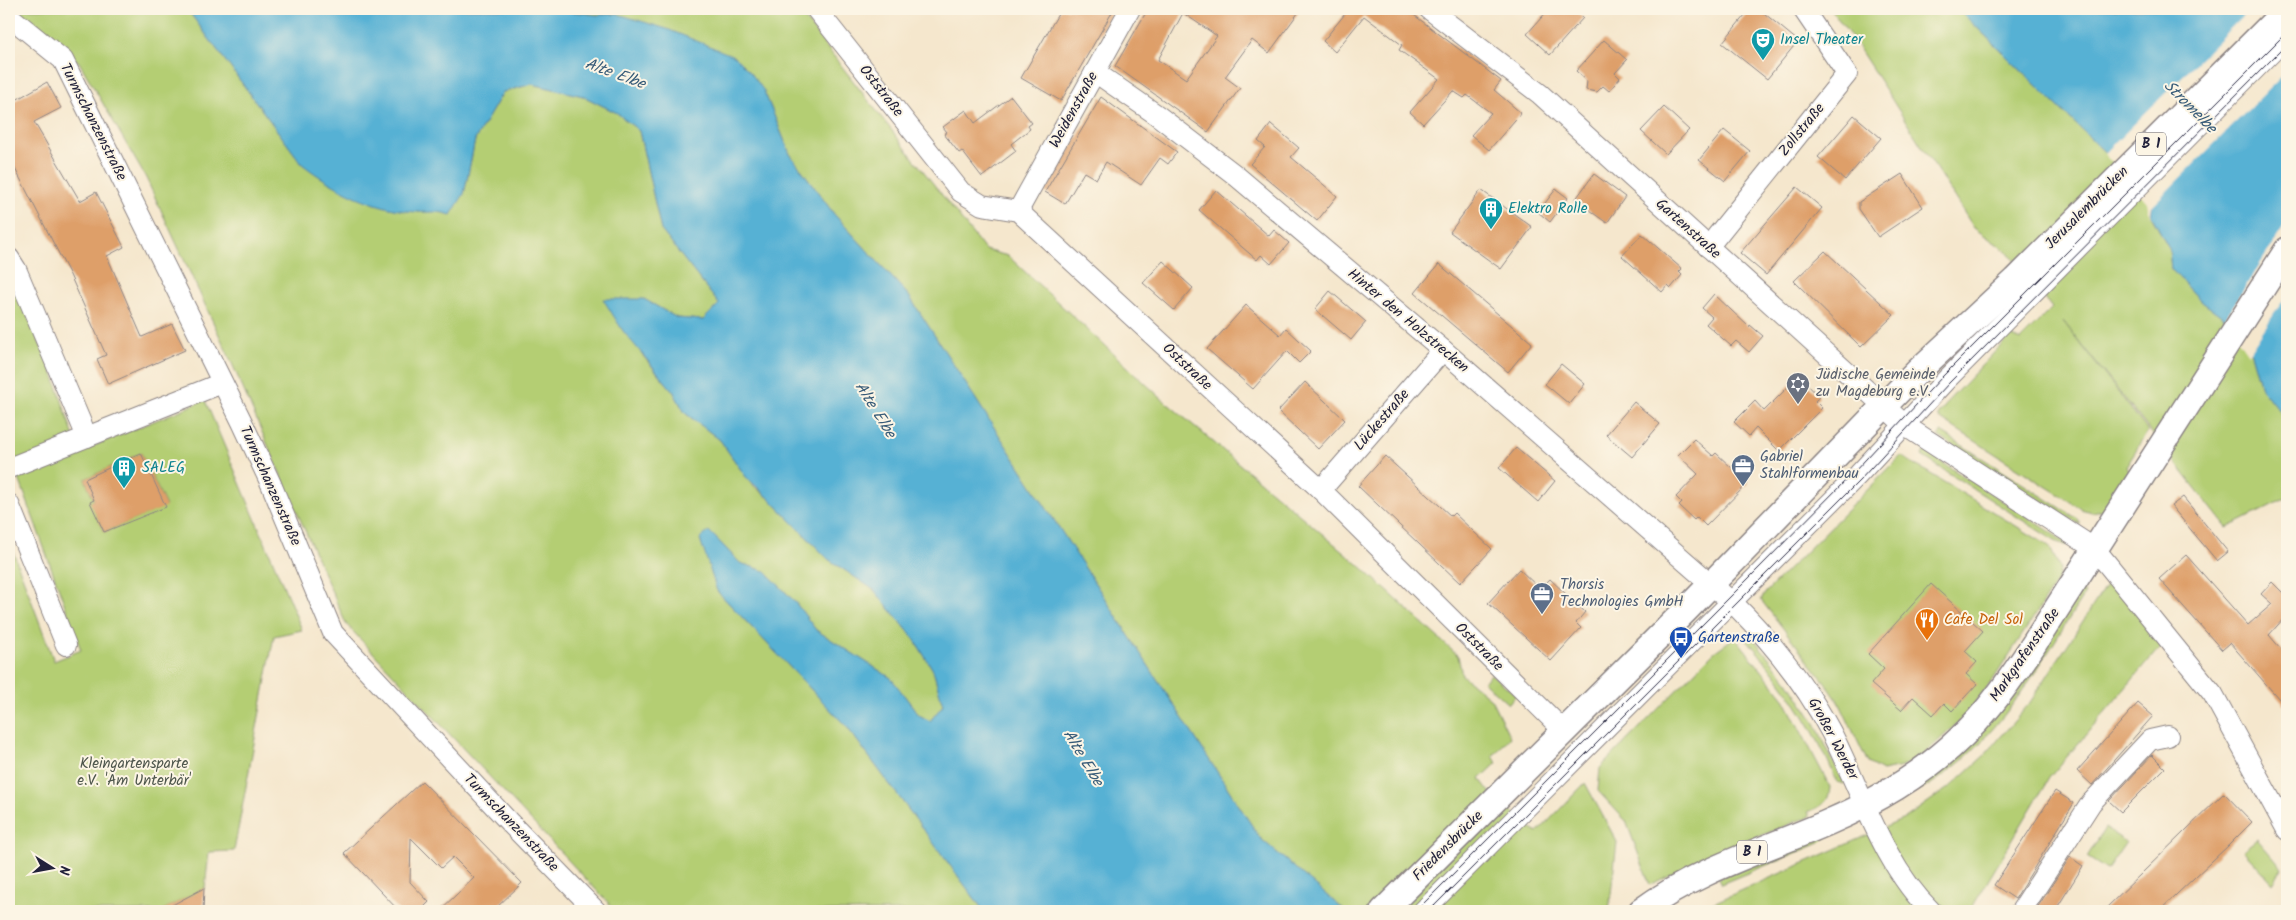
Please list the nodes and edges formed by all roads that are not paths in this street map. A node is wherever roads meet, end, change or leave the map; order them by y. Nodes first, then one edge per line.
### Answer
1 (816, 9) edge
2 (1130, 9) edge
3 (1429, 9) edge
4 (1803, 9) edge
5 (2287, 9) edge
6 (9, 16) edge
7 (2287, 37) edge
8 (1095, 72) junction
9 (1018, 211) junction
10 (1708, 247) junction
11 (2287, 250) edge
12 (9, 258) edge
13 (2023, 287) junction
14 (1443, 350) junction
15 (222, 383) junction
16 (1884, 406) junction
17 (1904, 424) junction
18 (87, 437) junction
19 (9, 468) edge
20 (1321, 490) junction
21 (9, 504) edge
22 (2095, 549) junction
23 (1712, 583) junction
24 (1732, 602) junction
25 (66, 645) dead end
26 (1564, 730) junction
27 (2168, 736) dead end
28 (1866, 804) junction
29 (2287, 830) edge
30 (1642, 910) edge
31 (596, 911) edge
32 (1383, 911) edge
33 (1423, 911) edge
34 (1931, 911) edge
35 (2021, 911) edge

1 - 9 street, Oststraße
2 - 8 street, Weidenstraße
3 - 10 street, Gartenstraße
4 - 10 street, Zollstraße
5 - 13 main road, Jerusalembrücken / B 1
6 - 15 street, Turmschanzenstraße
7 - 13 street
8 - 9 street, Weidenstraße
8 - 14 street, Hinter den Holzstrecken
9 - 20 street, Oststraße
10 - 16 street, Gartenstraße
11 - 22 main road, B 1
12 - 18 street
13 - 16 main road, B 1
13 - 17 street
14 - 20 street, Lückestraße
14 - 23 street, Hinter den Holzstrecken
15 - 18 street
15 - 31 street, Turmschanzenstraße
16 - 17 street, Gartenstraße
16 - 23 main road, B 1
17 - 22 street, Gartenstraße
17 - 24 street
18 - 19 street
20 - 26 street, Oststraße
21 - 25 street
22 - 28 main road, Markgrafenstraße / B 1
22 - 29 street
23 - 24 street, Großer Werder
23 - 26 main road, B 1
24 - 28 street, Großer Werder
24 - 33 street
26 - 32 main road, Friedensbrücke / B 1
27 - 35 street
28 - 30 main road, Markgrafenstraße / B 1
28 - 34 street, Großer Werder

